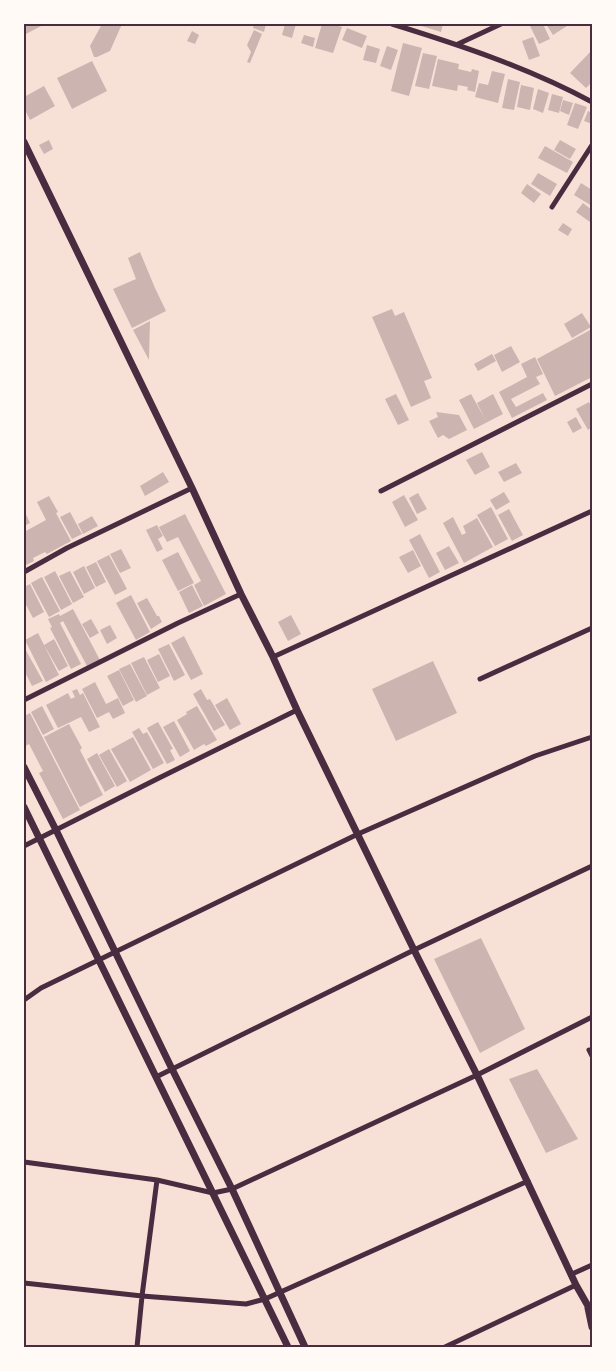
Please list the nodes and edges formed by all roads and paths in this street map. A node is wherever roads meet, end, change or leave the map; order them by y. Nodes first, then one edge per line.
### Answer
1 (392, 24) edge
2 (500, 24) edge
3 (458, 44) junction
4 (592, 102) edge
5 (24, 142) edge
6 (592, 145) edge
7 (552, 208) dead end
8 (592, 384) edge
9 (192, 488) junction
10 (382, 491) dead end
11 (592, 511) edge
12 (24, 572) edge
13 (241, 594) junction
14 (592, 628) edge
15 (273, 657) junction
16 (480, 679) dead end
17 (24, 700) edge
18 (297, 710) junction
19 (592, 737) edge
20 (24, 767) edge
21 (24, 807) edge
22 (56, 830) junction
23 (358, 834) junction
24 (39, 838) junction
25 (24, 846) edge
26 (592, 866) edge
27 (414, 950) junction
28 (115, 952) junction
29 (99, 960) junction
30 (24, 1000) edge
31 (592, 1017) edge
32 (589, 1050) dead end
33 (592, 1056) edge
34 (172, 1069) junction
35 (477, 1075) junction
36 (156, 1076) junction
37 (24, 1162) edge
38 (157, 1180) junction
39 (528, 1181) junction
40 (232, 1189) junction
41 (212, 1193) junction
42 (592, 1265) edge
43 (572, 1274) junction
44 (24, 1283) edge
45 (576, 1285) junction
46 (280, 1292) junction
47 (142, 1296) junction
48 (265, 1299) junction
49 (587, 1303) junction
50 (592, 1313) edge
51 (592, 1327) edge
52 (137, 1347) edge
53 (288, 1347) edge
54 (305, 1347) edge
55 (445, 1347) edge

1 - 3 street
2 - 3 street
3 - 4 street
5 - 9 street
6 - 7 street
8 - 10 street
9 - 12 street
9 - 13 street
11 - 15 street
13 - 15 street
13 - 17 street
14 - 16 street
15 - 18 street
18 - 22 street
18 - 23 street
19 - 23 street
20 - 22 street
21 - 24 street
22 - 24 street
22 - 28 street
23 - 27 street
23 - 28 street
24 - 25 street
24 - 29 street
26 - 27 street
27 - 34 street
27 - 35 street
28 - 29 street
28 - 34 street
29 - 30 street
29 - 36 street
31 - 35 street
32 - 33 street
34 - 36 street
34 - 40 street
35 - 39 street
35 - 40 street
36 - 41 street
37 - 38 street
38 - 41 street
38 - 47 street
39 - 43 street
39 - 46 street
40 - 41 street
40 - 46 street
41 - 48 street
42 - 43 street
43 - 45 street
44 - 47 street
45 - 49 street
45 - 55 street
46 - 48 street
46 - 54 street
47 - 48 street
47 - 52 street
48 - 53 street
49 - 50 street
49 - 51 street

